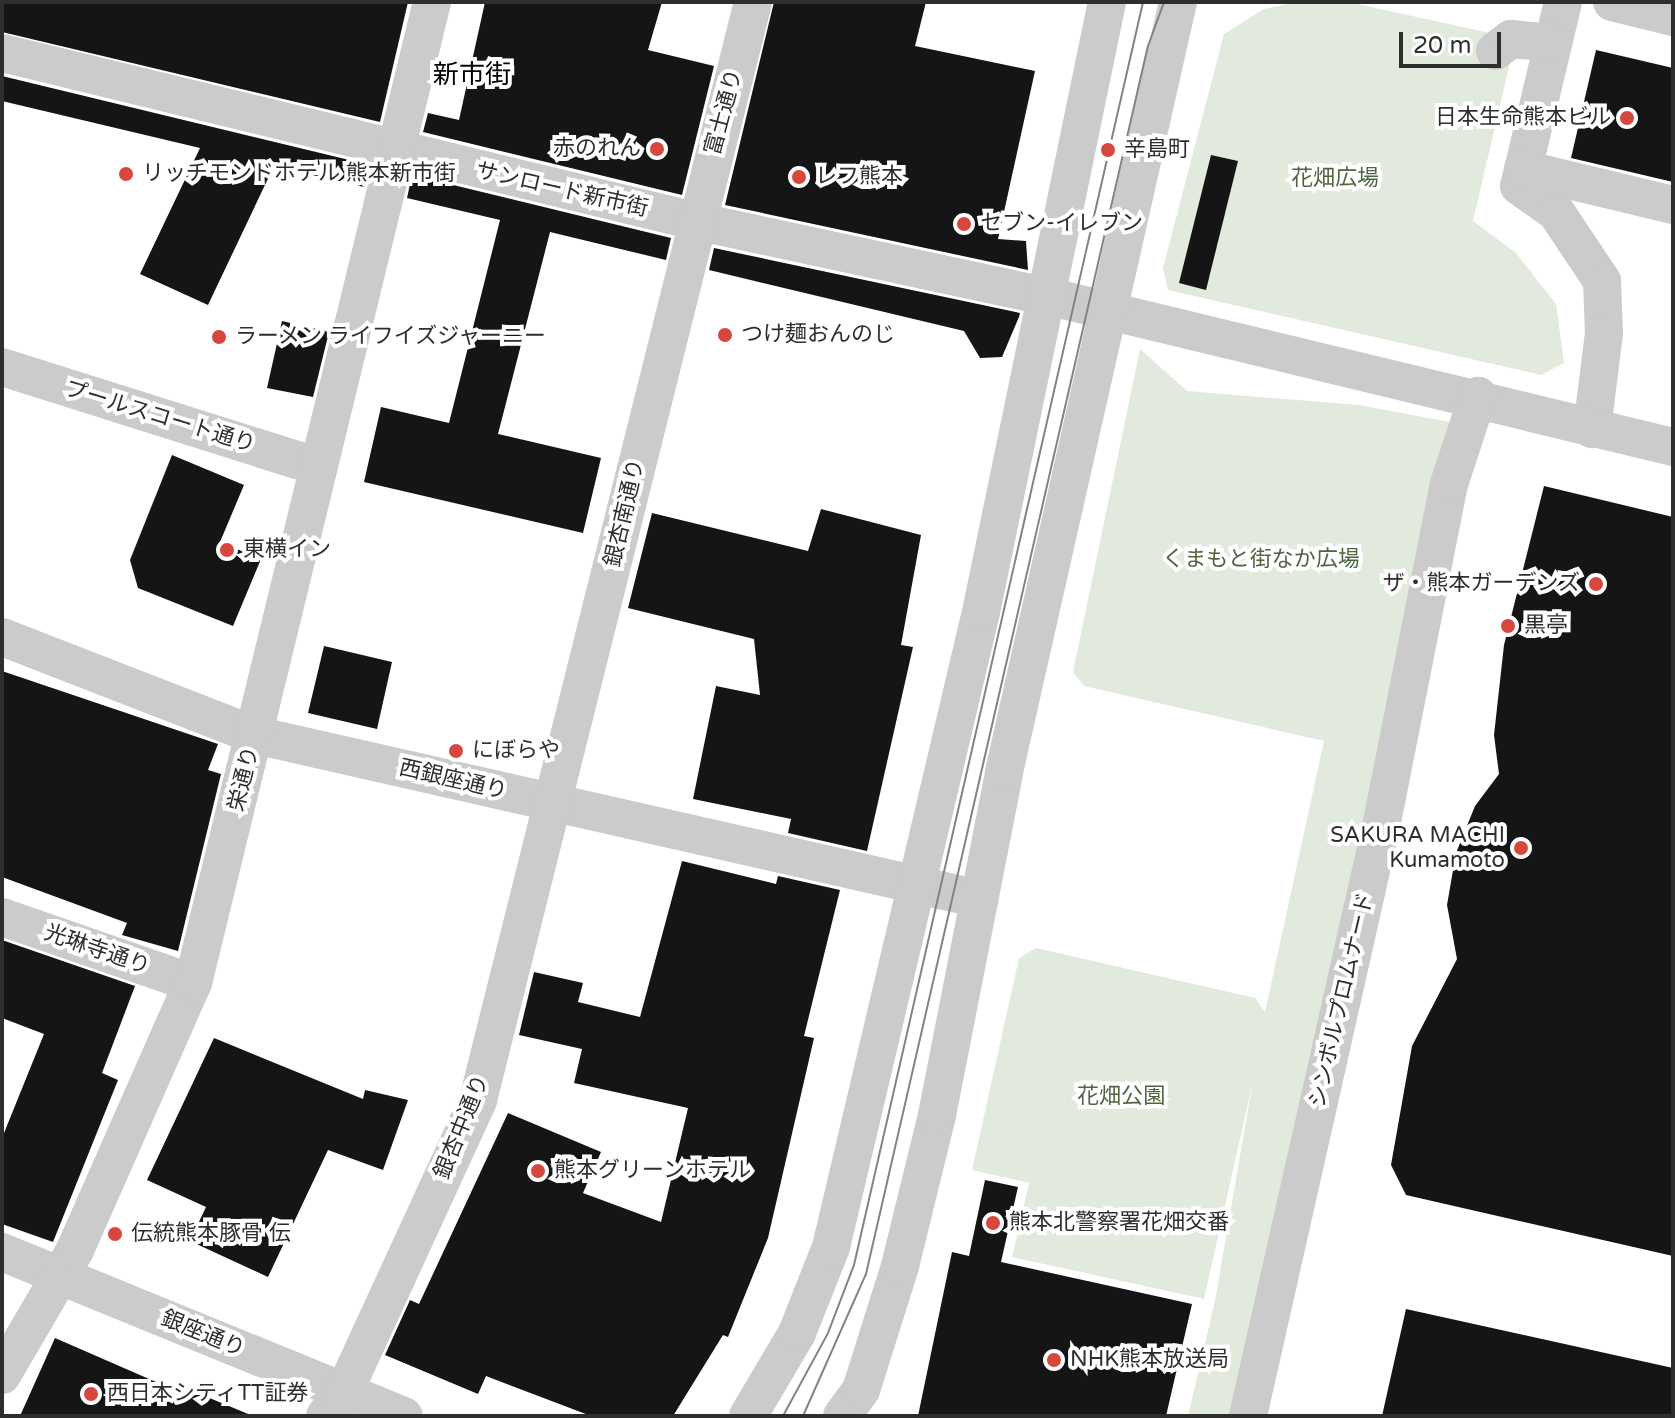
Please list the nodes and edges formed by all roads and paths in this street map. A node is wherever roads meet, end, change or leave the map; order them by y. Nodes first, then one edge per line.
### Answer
1 (432, 2) edge
2 (753, 2) edge
3 (1107, 2) edge
4 (1563, 2) edge
5 (1612, 2) edge
6 (1182, 8) edge
7 (1673, 17) edge
8 (1553, 43) junction
9 (1495, 51) dead end
10 (2, 53) edge
11 (399, 151) junction
12 (1521, 178) junction
13 (1673, 205) edge
14 (695, 221) junction
15 (1040, 295) junction
16 (1111, 311) junction
17 (2, 367) edge
18 (1478, 396) junction
19 (1592, 429) junction
20 (1673, 447) edge
21 (319, 467) junction
22 (2, 637) edge
23 (255, 735) junction
24 (556, 804) junction
25 (916, 885) junction
26 (980, 899) junction
27 (2, 917) edge
28 (193, 983) junction
29 (2, 1252) edge
30 (61, 1275) junction
31 (2, 1375) edge
32 (335, 1404) edge
33 (404, 1416) edge
34 (748, 1416) edge
35 (842, 1416) edge
36 (1248, 1416) edge

1 - 11 street, 栄通り
2 - 14 street, 富士通り
3 - 15 street
4 - 8 street
5 - 7 street
6 - 16 street
8 - 9 street
8 - 12 street
10 - 11 street, サンロード新市街
11 - 14 street, サンロード新市街
11 - 21 street, 栄通り
12 - 13 street
12 - 19 street
14 - 15 street, サンロード新市街
14 - 24 street, 銀杏南通り
15 - 16 street, サンロード新市街
15 - 25 street
16 - 18 street, サンロード新市街
16 - 26 street
17 - 21 street, プールスコート通り
18 - 19 street, サンロード新市街
18 - 36 street, シンボルプロムナード
19 - 20 street, サンロード新市街
21 - 23 street, 栄通り
22 - 23 street, 西銀座通り
23 - 24 street, 西銀座通り
23 - 28 street, 栄通り
24 - 25 street, 西銀座通り
24 - 32 street, 銀杏中通り
25 - 26 street, 西銀座通り
25 - 34 street
26 - 35 street
27 - 28 street, 光琳寺通り
28 - 30 street, 栄通り
29 - 30 street, 銀座通り
30 - 31 street, 栄通り
30 - 32 street, 銀座通り
32 - 33 street, 銀座通り

